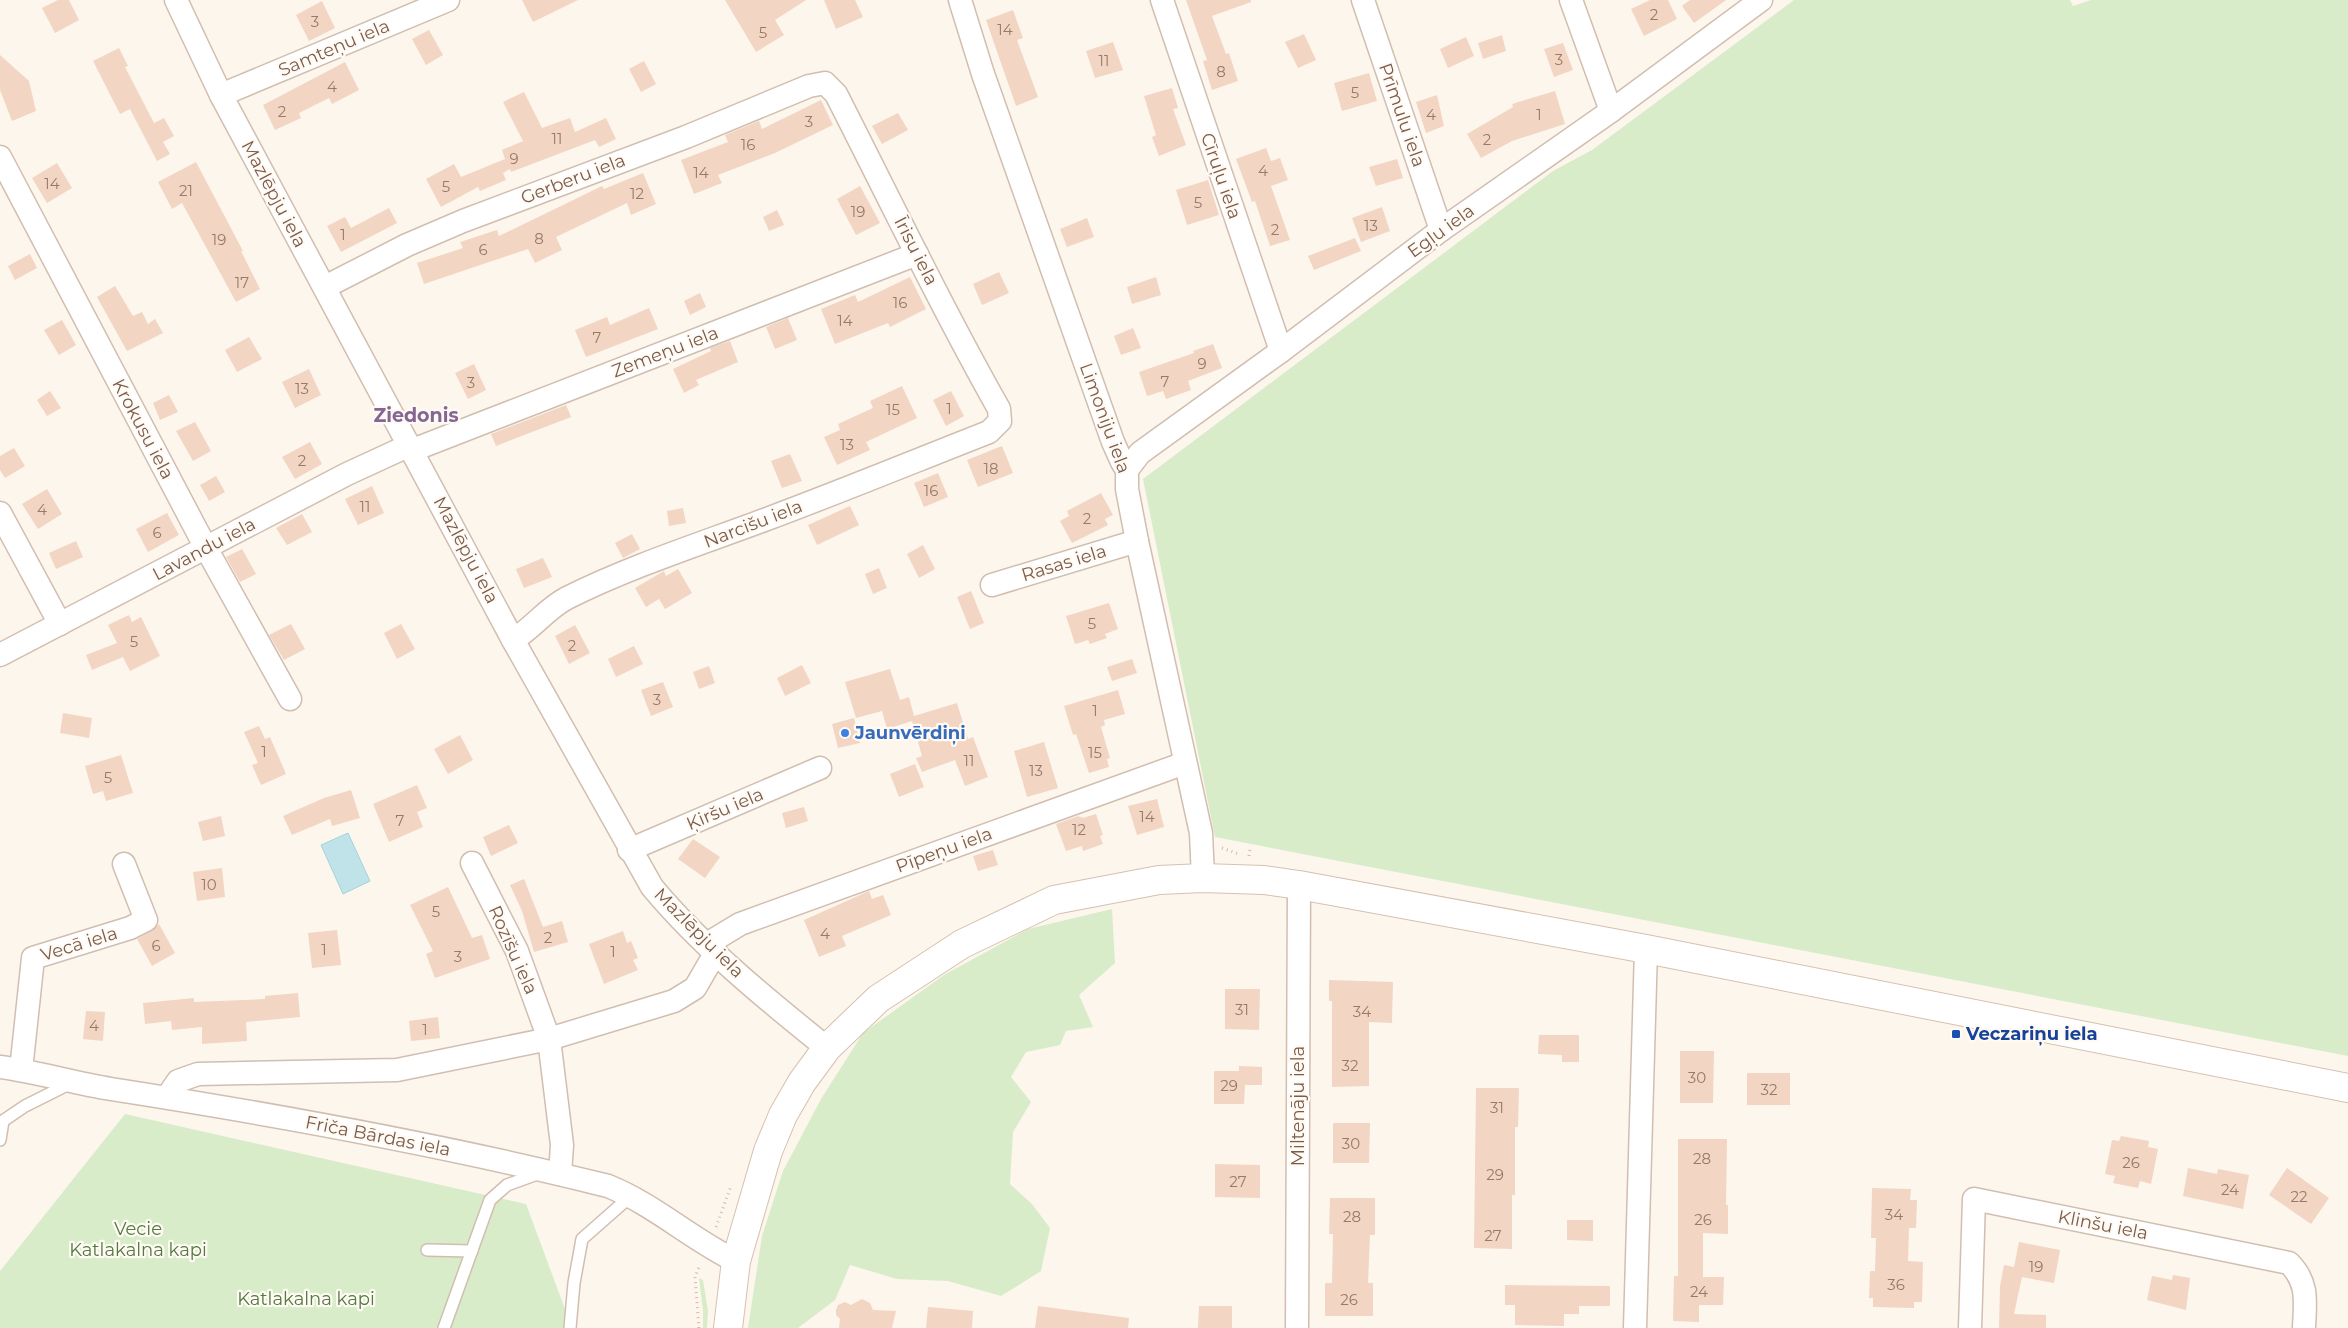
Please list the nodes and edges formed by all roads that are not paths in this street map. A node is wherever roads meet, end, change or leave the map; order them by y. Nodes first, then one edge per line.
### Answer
1 (176, 0) edge
2 (448, 0) edge
3 (961, 0) edge
4 (1162, 0) edge
5 (1363, 0) edge
6 (1571, 0) edge
7 (1761, 0) edge
8 (825, 83) joint
9 (221, 95) junction
10 (1611, 111) junction
11 (0, 157) edge
12 (1441, 230) junction
13 (917, 254) junction
14 (325, 287) junction
15 (1281, 351) junction
16 (1000, 421) joint
17 (411, 447) junction
18 (1128, 470) junction
19 (0, 513) edge
20 (1137, 540) junction
21 (206, 548) junction
22 (992, 585) dead end
23 (60, 624) junction
24 (514, 640) junction
25 (0, 655) edge
26 (290, 699) dead end
27 (1185, 763) junction
28 (820, 768) dead end
29 (629, 850) junction
30 (472, 863) dead end
31 (124, 864) dead end
32 (1204, 878) junction
33 (1299, 885) junction
34 (712, 948) junction
35 (1646, 949) junction
36 (549, 1039) junction
37 (827, 1048) junction
38 (11, 1069) edge
39 (72, 1082) junction
40 (2348, 1088) edge
41 (167, 1098) junction
42 (2, 1122) edge
43 (0, 1140) edge
44 (553, 1172) junction
45 (632, 1195) junction
46 (427, 1250) dead end
47 (472, 1251) junction
48 (736, 1261) junction
49 (444, 1328) edge
50 (570, 1328) edge
51 (728, 1328) edge
52 (1297, 1328) edge
53 (1635, 1328) edge
54 (1970, 1328) edge
55 (2304, 1328) edge

1 - 9 street, Mazlēpju iela
2 - 9 street, Samteņu iela
3 - 18 street, Limoniju iela
4 - 15 street, Cīruļu iela
5 - 12 street, Prīmulu iela
6 - 10 street
7 - 10 street, Egļu iela
8 - 13 street, Īrisu iela
8 - 14 street, Gerberu iela
9 - 14 street, Mazlēpju iela
10 - 12 street, Egļu iela
11 - 21 street, Krokusu iela
12 - 15 street, Egļu iela
13 - 16 street, Īrisu iela
13 - 17 street, Zemeņu iela
14 - 17 street, Mazlēpju iela
15 - 18 street, Egļu iela
16 - 24 street, Narcišu iela
17 - 21 street, Lavandu iela
17 - 24 street, Mazlēpju iela
18 - 20 street, Limoniju iela
19 - 23 street
20 - 22 street, Rasas iela
20 - 27 street, Limoniju iela
21 - 23 street, Lavandu iela
21 - 26 street, Krokusu iela
23 - 25 street, Lavandu iela
24 - 29 street, Mazlēpju iela
27 - 32 street, Limoniju iela
27 - 34 street, Pīpeņu iela
28 - 29 street, Ķiršu iela
29 - 34 street, Mazlēpju iela
30 - 36 street, Rozīšu iela
31 - 38 street, Vecā iela
32 - 33 main road
32 - 37 main road
33 - 35 main road
33 - 52 street, Miltenāju iela
34 - 36 street
34 - 37 street, Mazlēpju iela
35 - 40 main road
35 - 53 street
36 - 41 street
36 - 44 street, Rozīšu iela
37 - 48 main road
38 - 39 street, Friča Bārdas iela
39 - 41 street, Friča Bārdas iela
39 - 42 lane
41 - 44 street, Friča Bārdas iela
42 - 43 lane
44 - 45 street, Friča Bārdas iela
44 - 47 lane
45 - 48 street, Friča Bārdas iela
45 - 50 lane
46 - 47 lane
47 - 49 lane
48 - 51 main road
54 - 55 street, Klinšu iela

